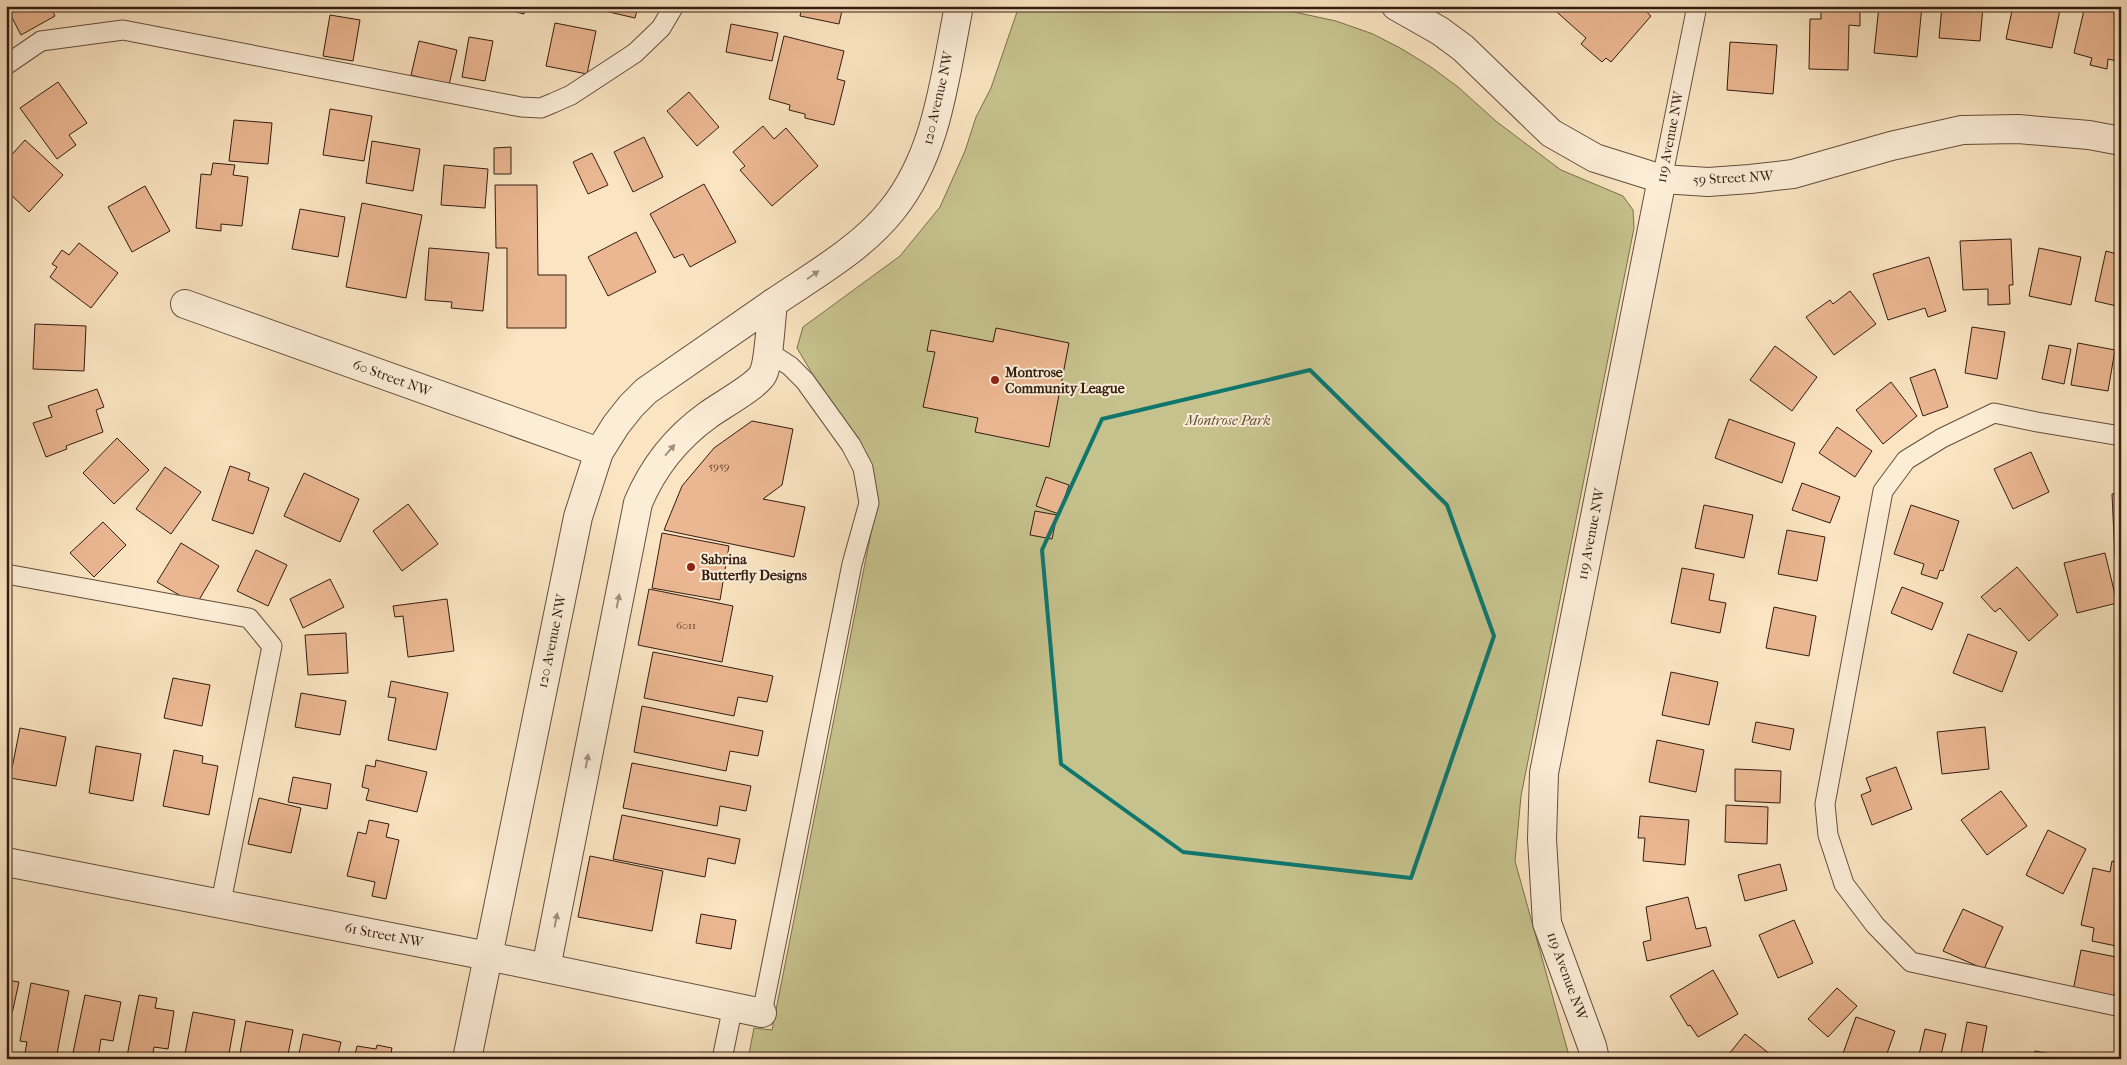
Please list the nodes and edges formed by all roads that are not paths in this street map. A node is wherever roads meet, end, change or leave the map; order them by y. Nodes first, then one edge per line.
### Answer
1 (674, 6) edge
2 (959, 6) edge
3 (1697, 6) edge
4 (1404, 8) edge
5 (6, 65) edge
6 (2121, 141) edge
7 (1662, 179) junction
8 (773, 303) junction
9 (185, 304) dead end
10 (767, 351) junction
11 (2121, 436) edge
12 (598, 452) junction
13 (6, 574) edge
14 (6, 862) edge
15 (221, 902) junction
16 (488, 956) junction
17 (546, 968) junction
18 (733, 1006) junction
19 (2121, 1007) edge
20 (762, 1013) joint
21 (467, 1059) edge
22 (722, 1059) edge
23 (1595, 1059) edge

1 - 5 lane
8 -> 2 street, 120 Avenue NW
3 - 7 lane, 119 Avenue NW
4 - 7 street, 59 Street NW
6 - 7 street, 59 Street NW
7 - 23 street, 119 Avenue NW
8 - 10 street
8 - 12 street, 120 Avenue NW
9 - 12 street, 60 Street NW
17 -> 10 street
10 - 20 lane
11 - 19 lane
12 - 16 street, 120 Avenue NW
13 - 15 lane
14 - 15 street, 61 Street NW
15 - 16 street, 61 Street NW
16 - 17 street, 61 Street NW
16 - 21 street, 120 Avenue NW
17 - 18 street, 61 Street NW
18 - 20 street, 61 Street NW
18 - 22 lane

